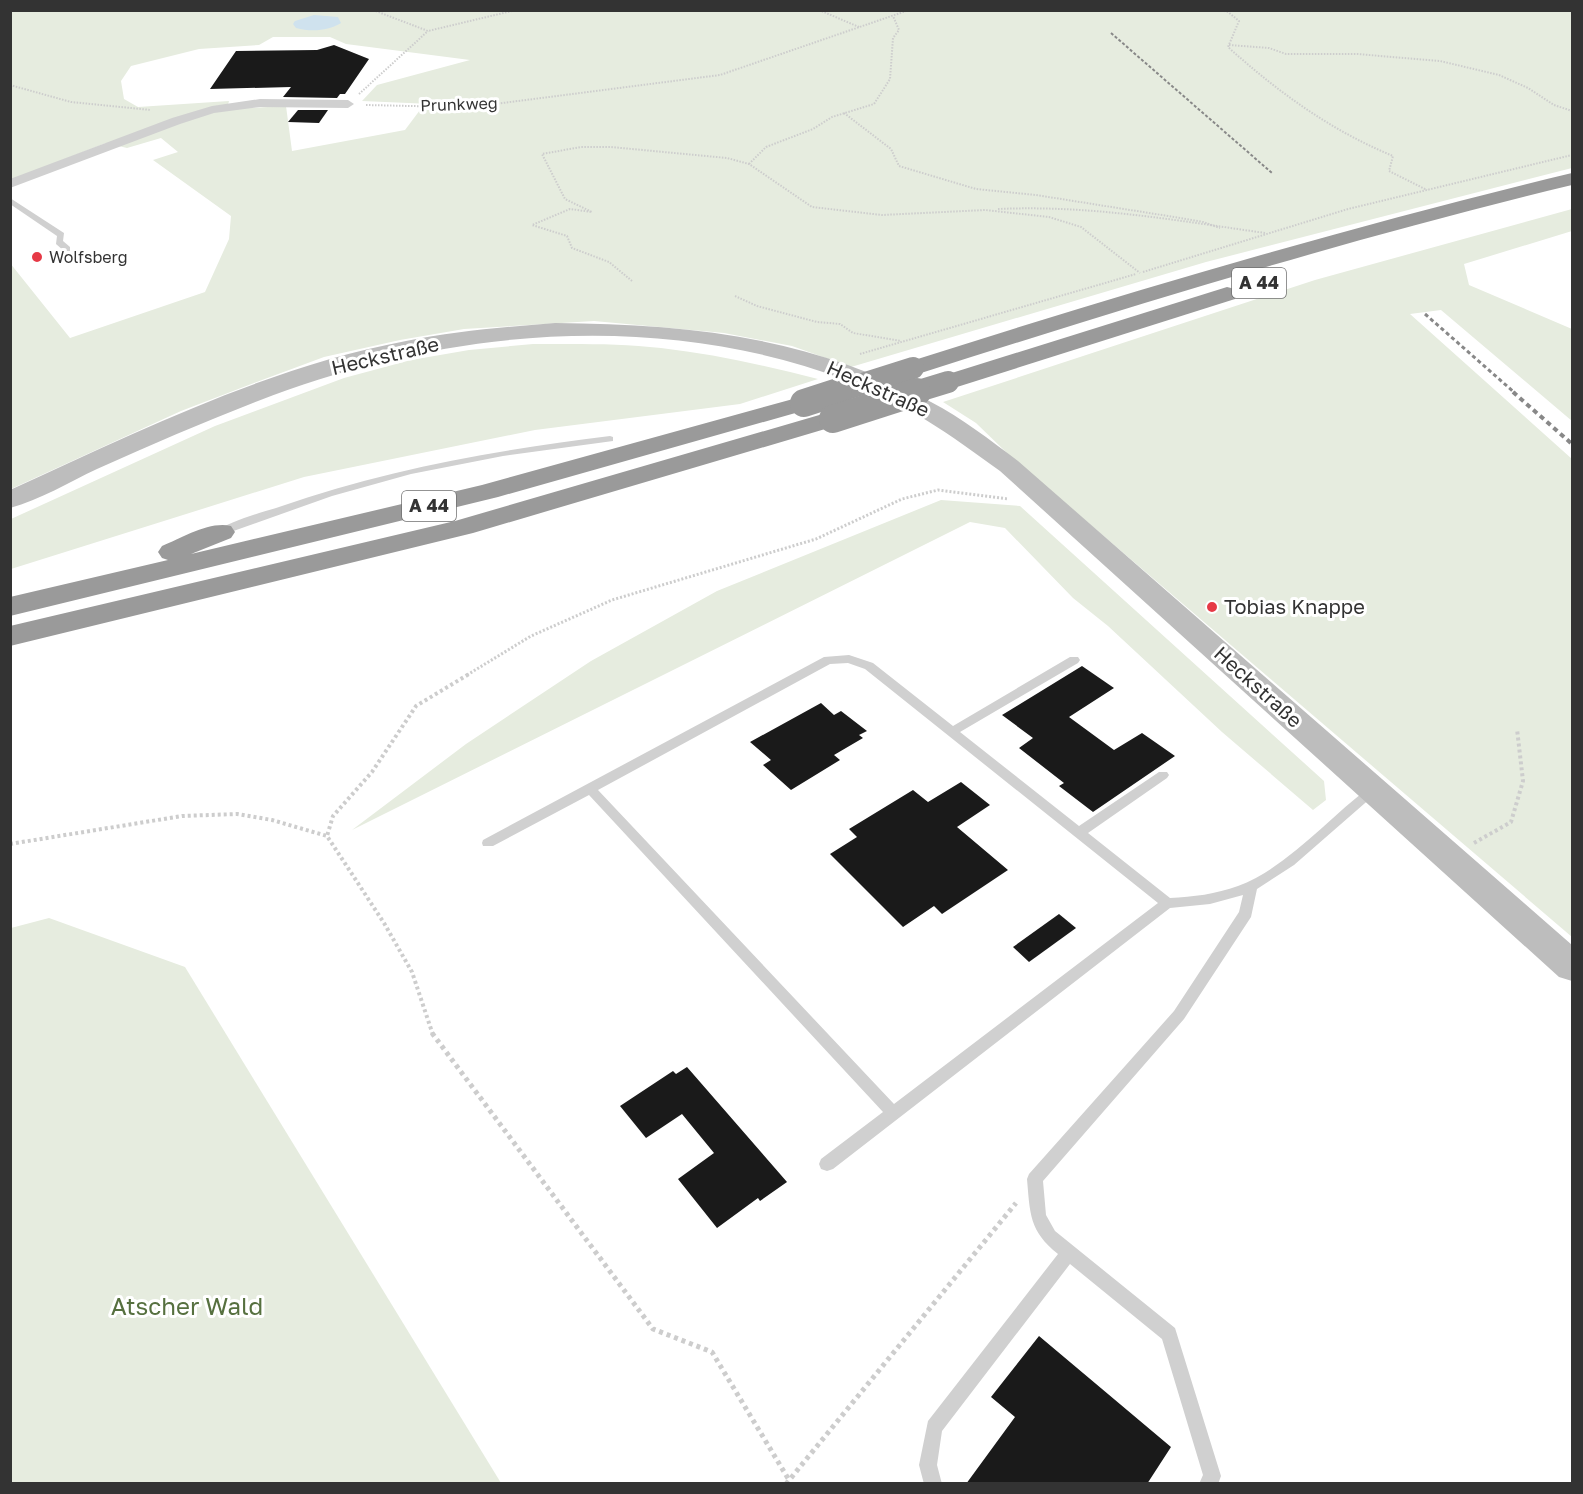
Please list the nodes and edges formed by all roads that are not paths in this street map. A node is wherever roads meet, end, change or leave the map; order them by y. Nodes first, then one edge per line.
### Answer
1 (348, 104) road end
2 (1572, 178) edge
3 (10, 184) edge
4 (1572, 195) edge
5 (10, 200) edge
6 (67, 249) dead end
7 (767, 413) junction
8 (610, 439) joint
9 (10, 500) edge
10 (221, 532) joint
11 (88, 590) junction
12 (10, 607) edge
13 (10, 636) edge
14 (1074, 660) dead end
15 (952, 732) junction
16 (1163, 775) dead end
17 (590, 789) junction
18 (1374, 790) junction
19 (1078, 833) junction
20 (488, 843) dead end
21 (1251, 885) junction
22 (1167, 903) junction
23 (1572, 966) edge
24 (893, 1113) junction
25 (827, 1164) dead end
26 (1068, 1254) junction
27 (933, 1484) edge
28 (1208, 1484) edge

1 - 3 street
2 - 7 highway, A 44, bridge
4 - 13 highway, A 44, bridge
5 - 6 lane
7 - 8 highway
7 - 11 highway, A 44
8 - 10 lane
9 - 18 main road, Heckstraße
10 - 11 highway
11 - 12 highway, A 44
14 - 15 lane
15 - 17 lane
15 - 19 lane
16 - 19 lane
17 - 20 lane
17 - 24 lane
18 - 21 lane
18 - 23 main road, Heckstraße
19 - 22 lane
21 - 22 lane
21 - 26 lane
22 - 24 lane
24 - 25 lane
26 - 27 lane
26 - 28 lane

